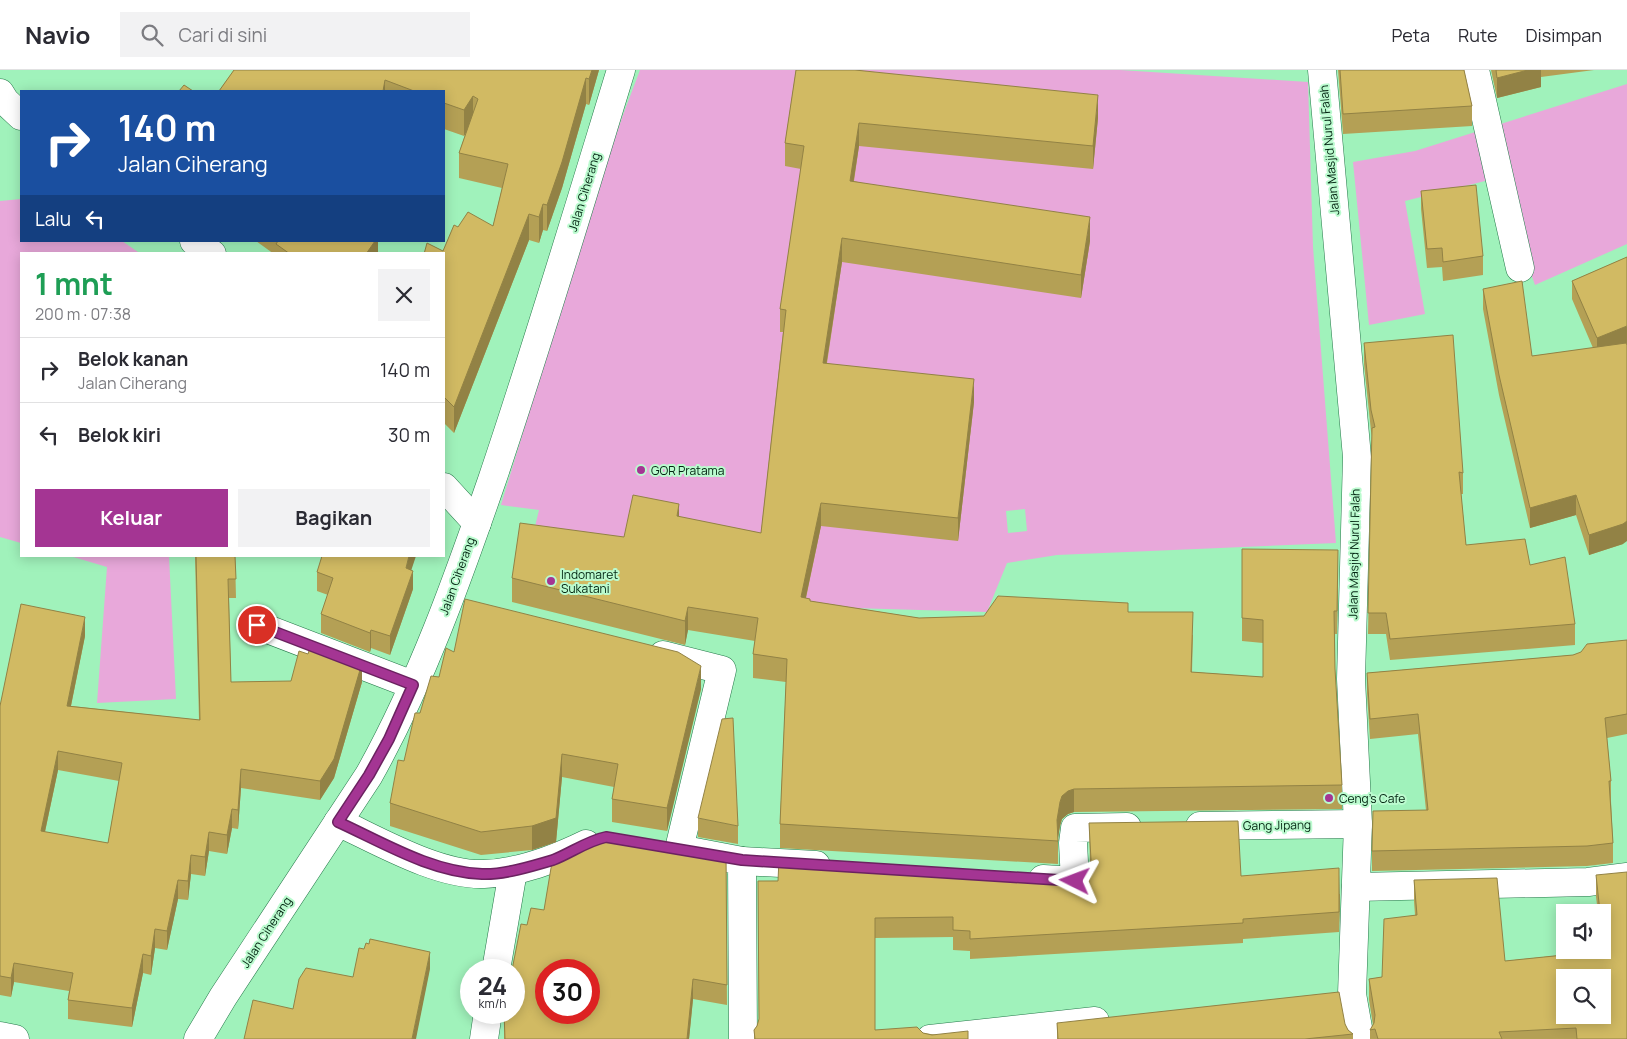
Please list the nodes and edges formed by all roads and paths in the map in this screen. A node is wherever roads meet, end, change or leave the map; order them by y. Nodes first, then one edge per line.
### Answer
1 (621, 70) edge
2 (1322, 70) edge
3 (1475, 70) edge
4 (0, 93) edge
5 (20, 115) edge
6 (195, 242) edge
7 (209, 252) edge
8 (1520, 268) dead end
9 (445, 488) edge
10 (477, 523) junction
11 (257, 625) dead end
12 (637, 649) edge
13 (1380, 676) edge
14 (1351, 679) junction
15 (413, 685) junction
16 (338, 822) junction
17 (1358, 824) junction
18 (606, 837) edge
19 (652, 844) edge
20 (679, 848) junction
21 (742, 860) junction
22 (840, 867) edge
23 (513, 870) junction
24 (1627, 877) edge
25 (1016, 878) edge
26 (1356, 887) junction
27 (498, 959) edge
28 (1352, 994) junction
29 (1323, 997) edge
30 (1117, 1019) edge
31 (486, 1024) edge
32 (0, 1036) edge
33 (15, 1039) edge
34 (198, 1039) edge
35 (484, 1039) edge
36 (743, 1039) edge
37 (930, 1039) edge
38 (1360, 1039) edge

1 - 10 street, Jalan Ciherang
2 - 14 street, Jalan Masjid Nurul Falah
3 - 8 street
4 - 5 street
6 - 7 street
9 - 10 street
10 - 15 street, Jalan Ciherang
11 - 15 street
12 - 20 street
13 - 14 street
14 - 17 street, Jalan Masjid Nurul Falah
15 - 16 street, Jalan Ciherang
16 - 23 street
16 - 34 street, Jalan Ciherang
17 - 25 street, Gang Jipang
17 - 26 street, Jalan Masjid Nurul Falah
18 - 23 street
19 - 20 street
20 - 21 street
21 - 22 street
21 - 36 street
23 - 27 street
24 - 26 street
26 - 28 street, Jalan Masjid Nurul Falah
28 - 29 street
28 - 38 street, Jalan Masjid Nurul Falah
30 - 37 street
31 - 35 street
32 - 33 street

